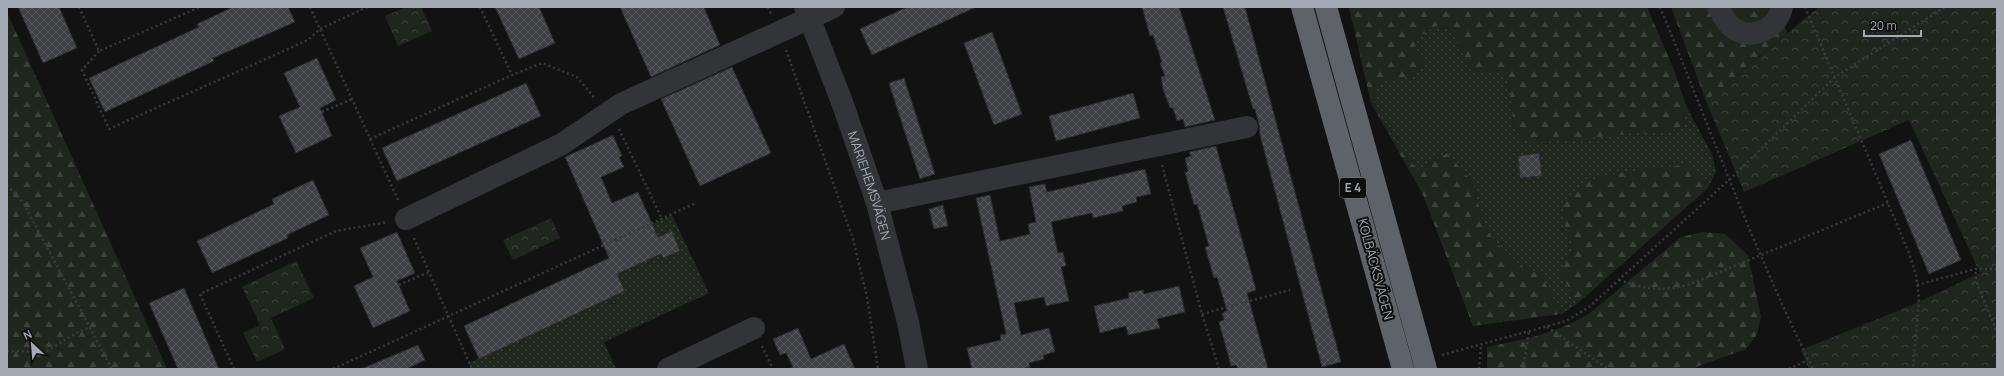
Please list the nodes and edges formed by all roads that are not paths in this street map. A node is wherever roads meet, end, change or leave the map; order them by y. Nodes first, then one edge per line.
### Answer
1 (834, 7) edge
2 (1302, 7) edge
3 (1326, 7) edge
4 (1718, 7) edge
5 (1782, 7) edge
6 (808, 12) edge
7 (1247, 127) dead end
8 (877, 203) junction
9 (406, 219) road end
10 (754, 328) road end
11 (1431, 363) edge
12 (668, 369) edge
13 (917, 369) edge
14 (1402, 369) edge

1 - 6 street
2 - 14 highway, KOLBÄCKSVÄGEN / E 4
3 - 11 highway, KOLBÄCKSVÄGEN / E 4
4 - 5 street
6 - 8 street, MARIEHEMSVÄGEN
6 - 9 street
7 - 8 street
8 - 13 street, MARIEHEMSVÄGEN
10 - 12 street

